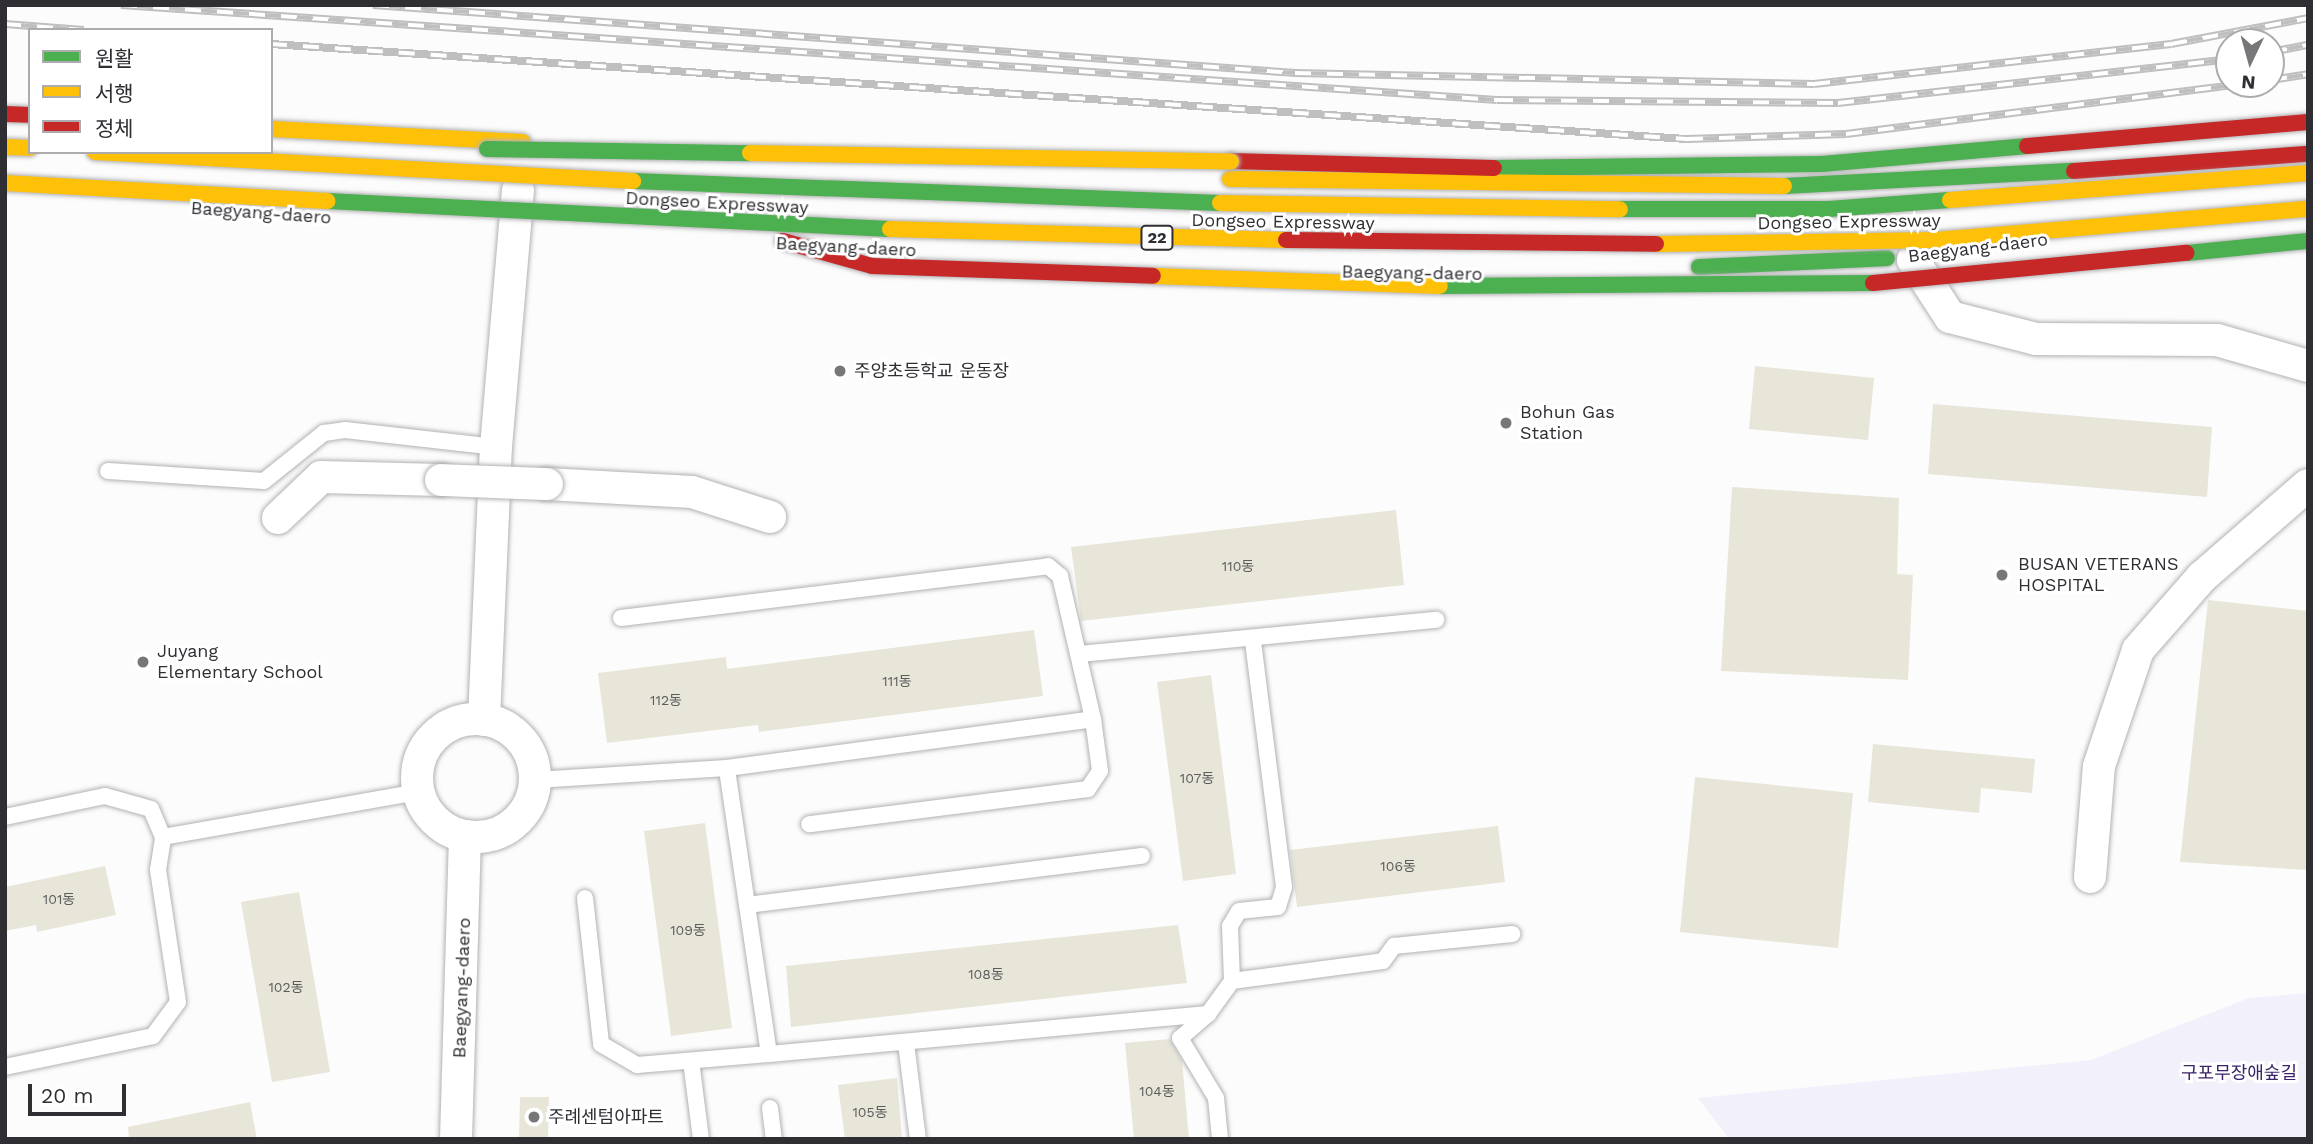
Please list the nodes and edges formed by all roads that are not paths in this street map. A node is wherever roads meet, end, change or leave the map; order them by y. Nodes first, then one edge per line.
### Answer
1 (5, 114) edge
2 (28, 115) edge
3 (2308, 122) edge
4 (273, 129) edge
5 (522, 142) junction
6 (5, 147) edge
7 (28, 148) edge
8 (127, 154) edge
9 (2308, 154) edge
10 (286, 164) junction
11 (2308, 173) edge
12 (5, 183) edge
13 (5, 197) edge
14 (2308, 209) edge
15 (2308, 220) edge
16 (720, 224) junction
17 (516, 229) junction
18 (744, 241) dead end
19 (2308, 241) edge
20 (770, 242) dead end
21 (1911, 257) junction
22 (2308, 366) edge
23 (496, 447) junction
24 (108, 471) dead end
25 (2302, 496) edge
26 (770, 517) dead end
27 (278, 518) dead end
28 (621, 618) dead end
29 (1436, 620) dead end
30 (1253, 640) junction
31 (1080, 654) junction
32 (1093, 719) junction
33 (484, 720) junction
34 (727, 768) junction
35 (536, 780) junction
36 (418, 792) junction
37 (5, 817) edge
38 (809, 824) dead end
39 (465, 836) junction
40 (163, 837) junction
41 (1142, 856) dead end
42 (2090, 877) dead end
43 (585, 898) dead end
44 (747, 905) junction
45 (1512, 934) dead end
46 (1232, 981) junction
47 (1208, 1014) junction
48 (906, 1043) junction
49 (769, 1054) junction
50 (691, 1061) junction
51 (5, 1067) edge
52 (770, 1108) dead end
53 (456, 1139) edge
54 (701, 1139) edge
55 (774, 1139) edge
56 (918, 1139) edge
57 (1220, 1139) edge

1 - 2 main road
3 - 10 main road, bridge
4 - 5 main road
5 - 9 main road
5 - 17 street
6 - 7 main road
8 - 10 main road, Dongseo Expressway / 22, bridge
10 - 11 main road, Dongseo Expressway / 22, bridge
12 - 16 main road, Dongseo Expressway / 22, bridge
13 - 17 main road, Baegyang-daero
14 - 16 main road, Dongseo Expressway / 22, bridge
15 - 21 main road, Baegyang-daero
16 - 19 main road, bridge
17 - 18 main road, Baegyang-daero
17 - 23 street
20 - 21 main road, Baegyang-daero
21 - 22 street
23 - 24 lane
23 - 33 street
25 - 42 street
26 - 27 street, bridge
28 - 31 lane
29 - 30 lane
30 - 31 lane
30 - 46 lane
31 - 32 lane
32 - 34 lane
32 - 38 lane
33 - 35 street
33 - 36 street
34 - 35 lane
34 - 44 lane
35 - 39 street
36 - 39 street
36 - 40 lane
37 - 40 lane
39 - 53 street, Baegyang-daero
40 - 51 lane
41 - 44 lane
43 - 50 lane
44 - 49 lane
45 - 46 lane
46 - 47 lane
47 - 48 lane
47 - 57 lane
48 - 49 lane
48 - 56 lane
49 - 50 lane
50 - 54 lane
52 - 55 lane

